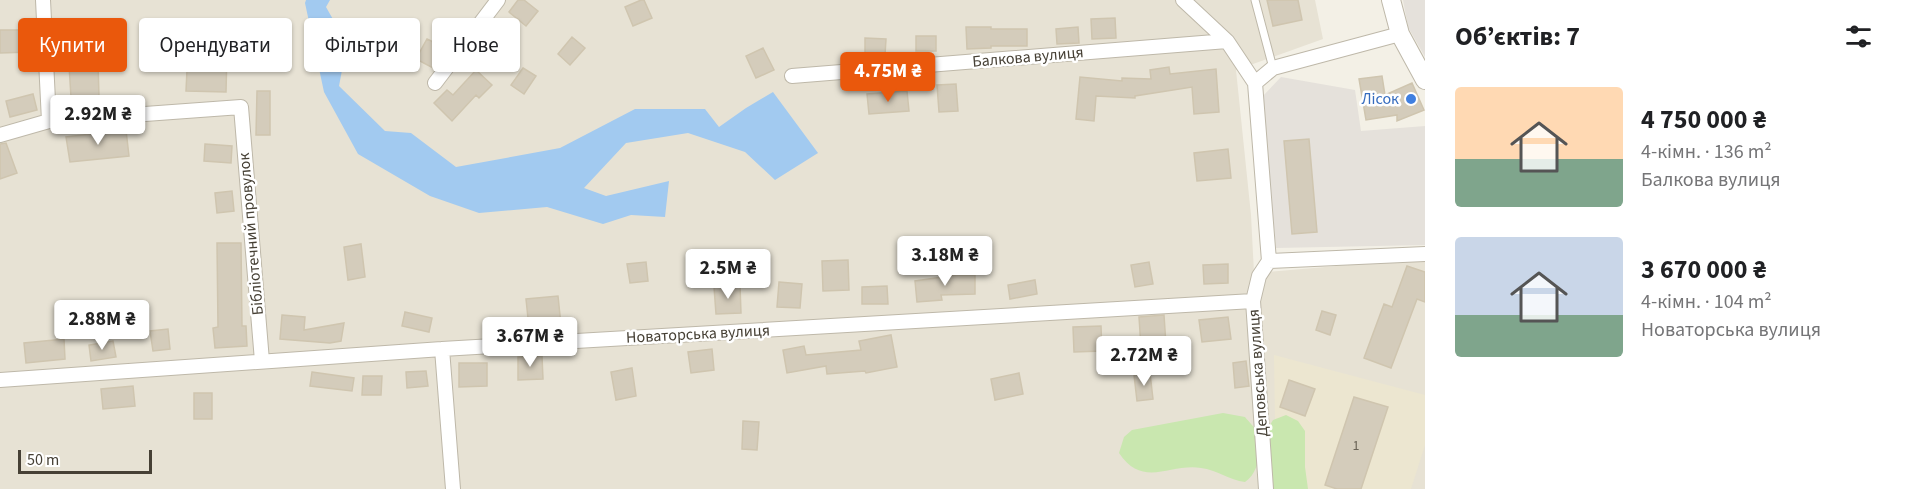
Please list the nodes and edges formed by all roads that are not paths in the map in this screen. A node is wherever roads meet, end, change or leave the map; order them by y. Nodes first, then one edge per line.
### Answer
1 (44, 0) edge
2 (498, 0) edge
3 (1183, 0) edge
4 (1255, 0) edge
5 (1391, 0) edge
6 (1400, 34) junction
7 (1227, 41) junction
8 (1274, 68) junction
9 (792, 76) dead end
10 (1425, 80) edge
11 (435, 83) dead end
12 (1255, 83) junction
13 (49, 121) junction
14 (0, 135) edge
15 (1425, 254) edge
16 (1269, 261) junction
17 (1253, 301) junction
18 (442, 349) junction
19 (262, 362) junction
20 (0, 380) edge
21 (453, 489) edge
22 (1266, 489) edge

1 - 13 street
2 - 11 street
3 - 7 street
4 - 8 lane
5 - 6 street
6 - 8 street
6 - 10 street
7 - 9 street, Балкова вулиця
7 - 12 street
8 - 12 street
12 - 16 street
13 - 14 street
13 - 19 street, Бібліотечний провулок
15 - 16 street
16 - 17 street, Деповська вулиця
17 - 18 street, Новаторська вулиця
17 - 22 street, Деповська вулиця
18 - 19 street, Новаторська вулиця
18 - 21 street
19 - 20 street, Новаторська вулиця

